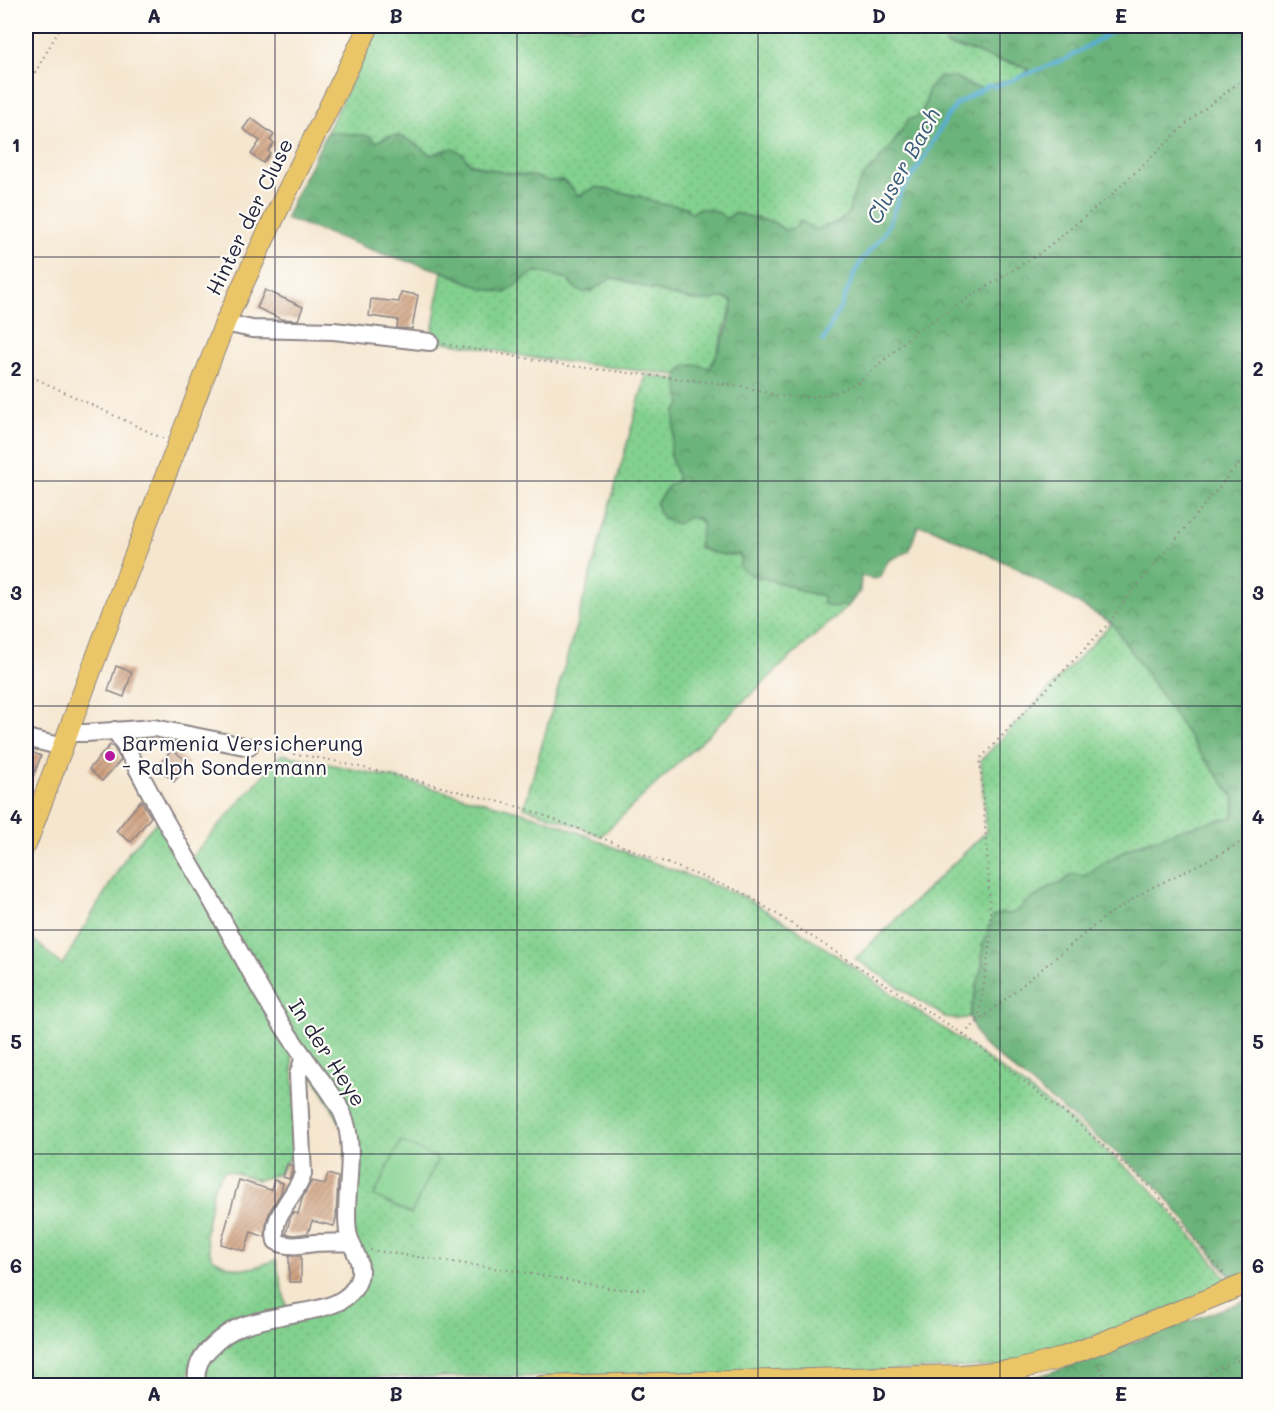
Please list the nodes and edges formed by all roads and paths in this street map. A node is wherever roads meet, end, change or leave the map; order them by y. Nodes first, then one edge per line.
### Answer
1 (61, 26) edge
2 (369, 26) edge
3 (1250, 74) edge
4 (26, 89) edge
5 (225, 323) junction
6 (430, 342) joint
7 (26, 374) edge
8 (177, 445) junction
9 (1250, 453) edge
10 (115, 730) junction
11 (26, 738) edge
12 (65, 740) junction
13 (249, 747) joint
14 (1250, 837) edge
15 (26, 845) edge
16 (978, 1020) junction
17 (963, 1034) junction
18 (304, 1057) junction
19 (353, 1246) junction
20 (1218, 1266) dead end
21 (1250, 1282) edge
22 (646, 1289) dead end
23 (1250, 1357) edge
24 (1095, 1360) dead end
25 (198, 1386) edge
26 (542, 1386) edge
27 (1112, 1386) edge
28 (1197, 1386) edge

1 - 4 path
2 - 5 main road, Hinter der Cluse
3 - 6 path
5 - 6 street, Hinter der Cluse
5 - 8 main road, Hinter der Cluse
7 - 8 path
8 - 12 main road, Hinter der Cluse
9 - 16 path
10 - 12 street
10 - 13 street
10 - 18 street, In der Heye
11 - 12 street
12 - 15 main road, Hinter der Cluse
13 - 17 path
14 - 16 path
16 - 17 path
17 - 20 path
18 - 19 street, In der Heye
18 - 19 street
19 - 22 path
19 - 25 street, In der Heye
21 - 26 main road
23 - 28 path
24 - 27 path

